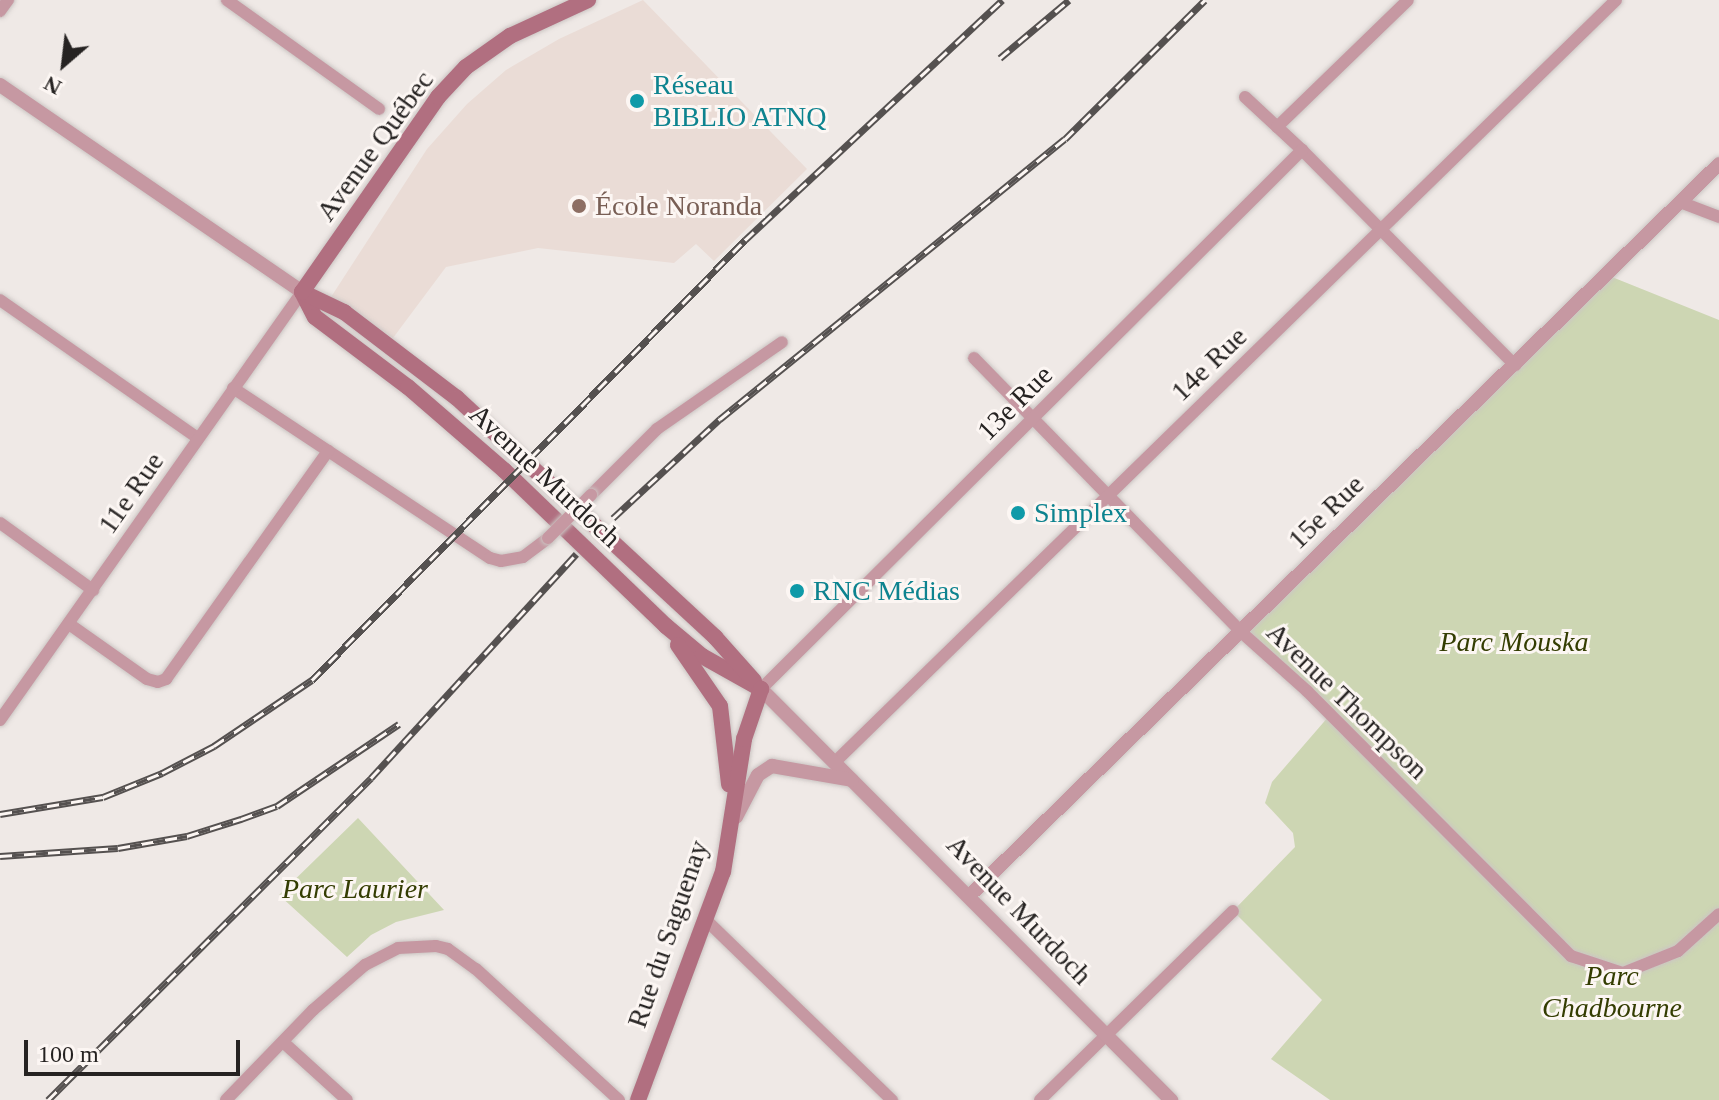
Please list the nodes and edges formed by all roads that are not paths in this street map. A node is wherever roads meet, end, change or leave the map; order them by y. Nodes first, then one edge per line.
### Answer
1 (8, 0) edge
2 (227, 0) edge
3 (588, 0) edge
4 (1408, 0) edge
5 (1616, 0) edge
6 (0, 11) edge
7 (0, 85) edge
8 (1245, 97) dead end
9 (379, 109) dead end
10 (1277, 127) junction
11 (1302, 150) junction
12 (1719, 164) edge
13 (1680, 202) junction
14 (1719, 217) edge
15 (1381, 230) junction
16 (302, 292) junction
17 (0, 300) edge
18 (782, 342) dead end
19 (974, 358) dead end
20 (1515, 365) junction
21 (233, 388) junction
22 (1033, 419) junction
23 (198, 438) junction
24 (328, 451) junction
25 (1108, 496) junction
26 (0, 523) edge
27 (93, 590) junction
28 (652, 613) junction
29 (69, 624) junction
30 (1240, 631) junction
31 (761, 689) junction
32 (0, 720) edge
33 (835, 762) junction
34 (852, 780) junction
35 (729, 836) junction
36 (969, 896) junction
37 (1233, 911) dead end
38 (1719, 914) edge
39 (704, 918) junction
40 (1106, 1035) junction
41 (283, 1042) junction
42 (226, 1100) edge
43 (347, 1100) edge
44 (619, 1100) edge
45 (638, 1100) edge
46 (892, 1100) edge
47 (1040, 1100) edge
48 (1171, 1100) edge

1 - 6 street
2 - 9 street
3 - 16 main road, Avenue Québec
4 - 10 street
5 - 15 street, 14e Rue
7 - 16 street, Avenue Murdoch
8 - 10 street
10 - 11 street
11 - 15 street
11 - 22 street, 13e Rue
12 - 13 street, 15e Rue
13 - 14 street
13 - 20 street, 15e Rue
15 - 20 street
15 - 25 street, 14e Rue
16 - 21 street, 11e Rue
16 - 28 main road, Avenue Murdoch
16 - 31 main road, Avenue Murdoch
17 - 23 street
18 - 24 street, bridge
19 - 22 street, Avenue Thompson
20 - 30 street, 15e Rue
21 - 23 street, 11e Rue
21 - 24 street
22 - 25 street, Avenue Thompson
22 - 31 street, 13e Rue
23 - 27 street, 11e Rue
24 - 29 street
25 - 30 street, Avenue Thompson
25 - 33 street, 14e Rue
26 - 27 street
27 - 29 street, 11e Rue
28 - 31 main road, Avenue Murdoch
28 - 35 main road
29 - 32 street, 11e Rue
30 - 36 street, 15e Rue
30 - 38 street, Avenue Thompson
31 - 33 street, Avenue Murdoch
31 - 35 main road, Rue du Saguenay
33 - 34 street, Avenue Murdoch
34 - 35 street
34 - 36 street, Avenue Murdoch
35 - 39 main road, Rue du Saguenay
36 - 40 street, Avenue Murdoch
37 - 40 street
39 - 45 main road, Rue du Saguenay
39 - 46 street
40 - 47 street
40 - 48 street, Avenue Murdoch
41 - 42 street
41 - 43 street
41 - 44 street

